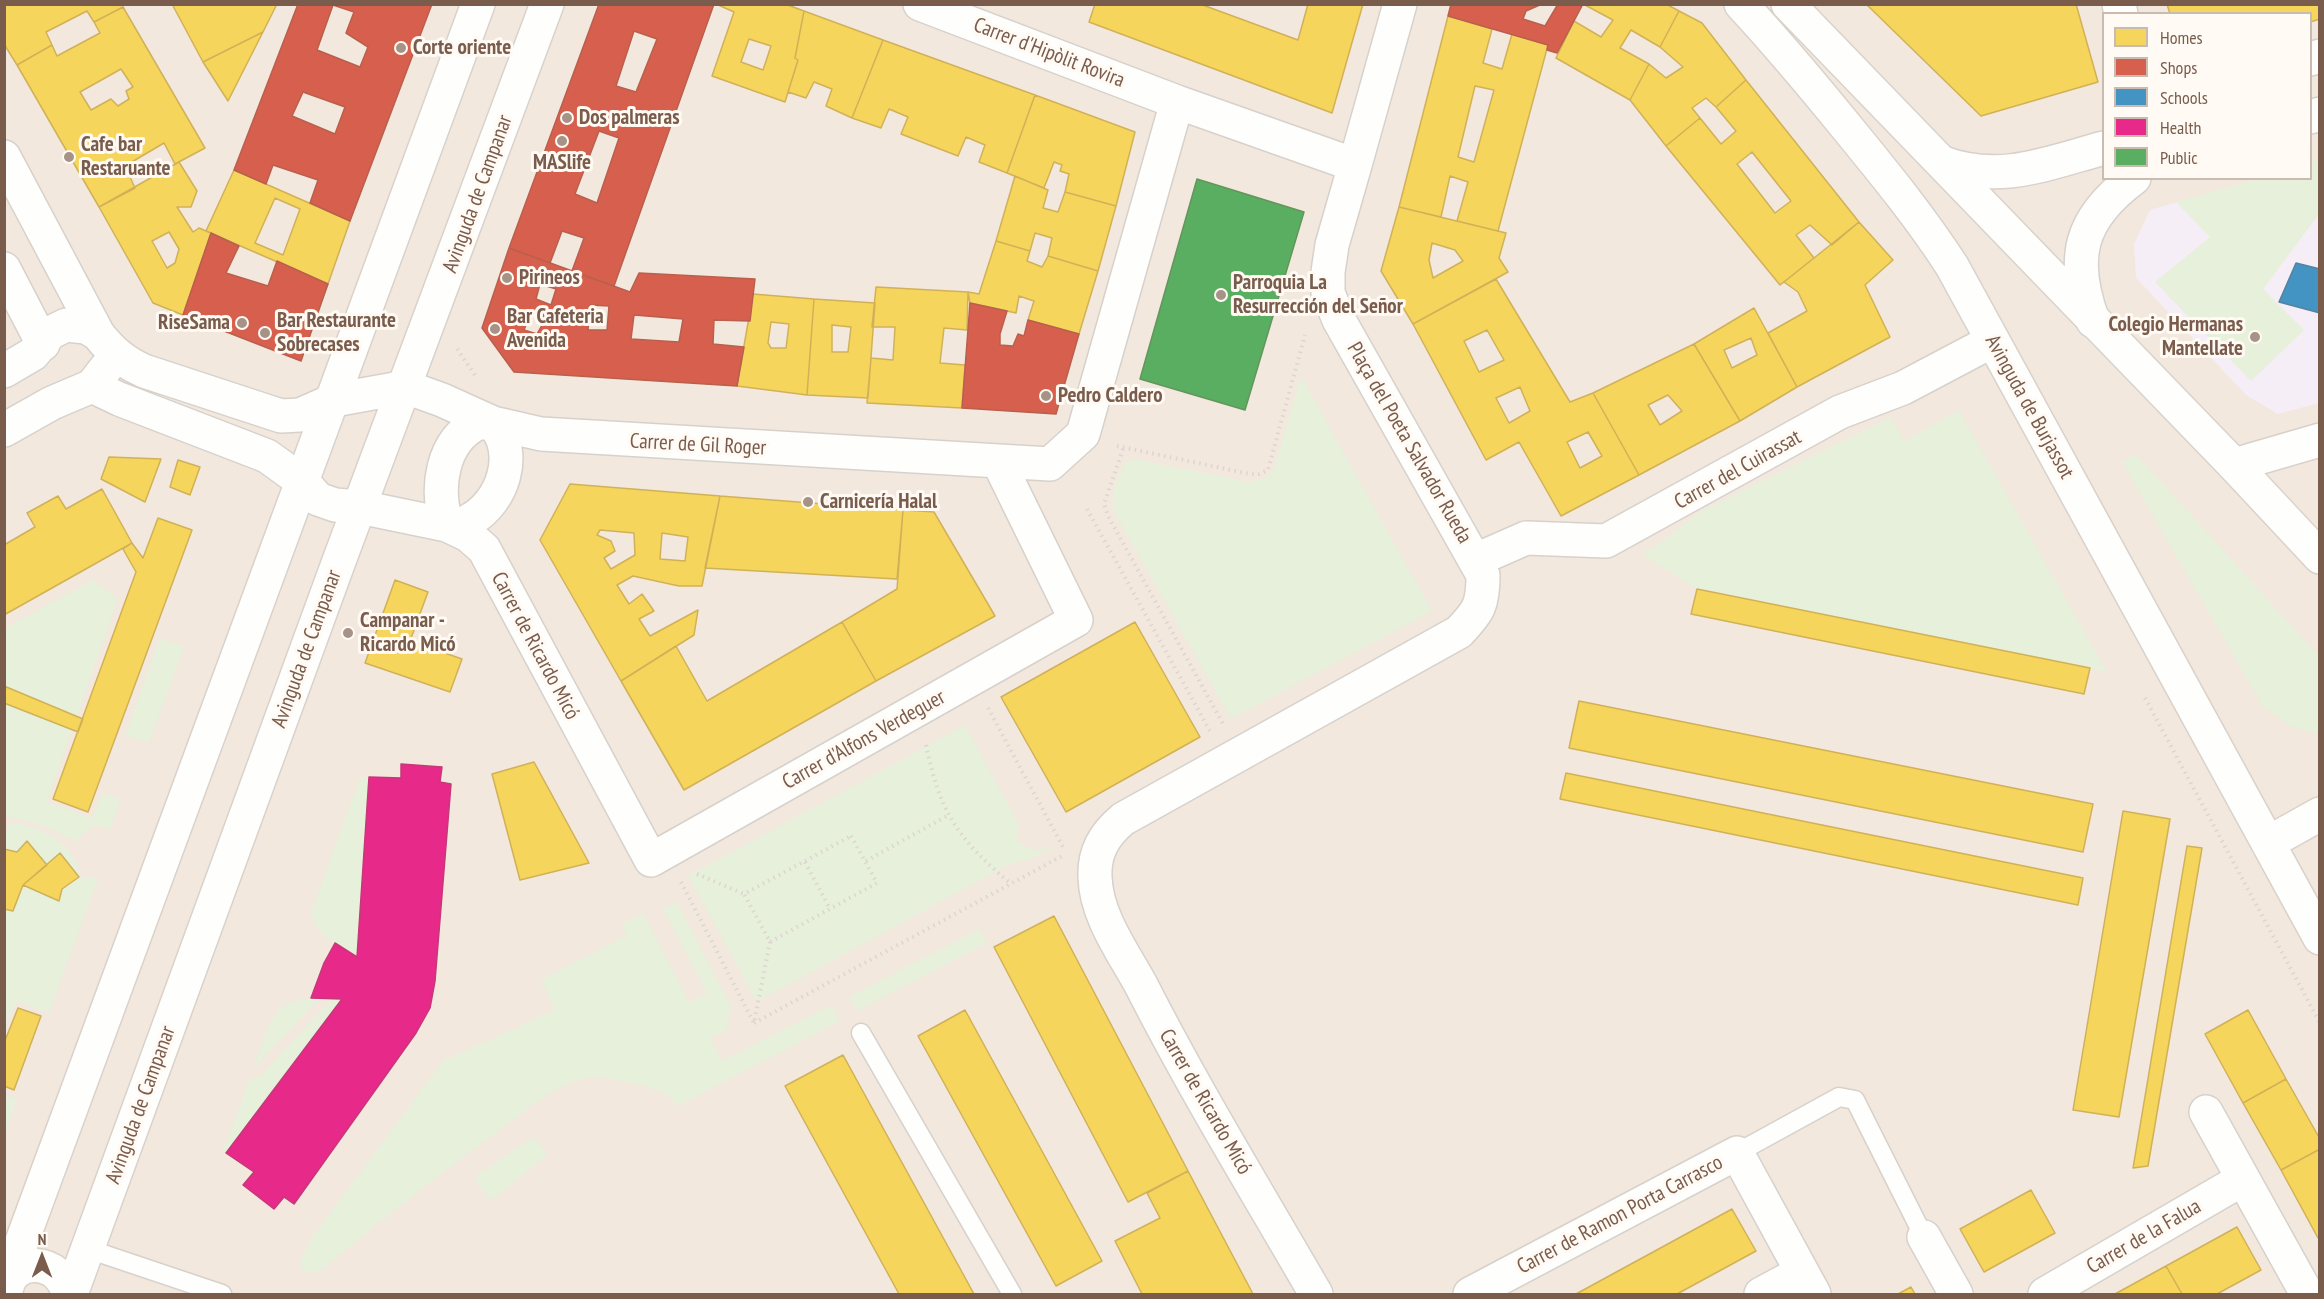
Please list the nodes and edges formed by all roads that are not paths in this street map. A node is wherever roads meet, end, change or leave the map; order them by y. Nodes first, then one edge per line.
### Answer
1 (478, 4) edge
2 (547, 4) edge
3 (920, 4) edge
4 (1400, 4) edge
5 (1741, 4) edge
6 (1788, 4) edge
7 (1177, 102) junction
8 (2102, 148) edge
9 (4, 157) edge
10 (1943, 164) junction
11 (1355, 165) junction
12 (2131, 180) edge
13 (4, 269) edge
14 (2093, 321) junction
15 (101, 338) junction
16 (1992, 340) junction
17 (42, 345) junction
18 (4, 371) edge
19 (406, 387) junction
20 (85, 388) junction
21 (334, 400) junction
22 (494, 423) junction
23 (4, 430) edge
24 (2319, 440) edge
25 (999, 463) junction
26 (2234, 465) junction
27 (303, 482) junction
28 (360, 507) junction
29 (447, 525) junction
30 (2319, 557) edge
31 (1476, 560) junction
32 (2319, 814) edge
33 (2268, 843) junction
34 (651, 860) joint
35 (1100, 907) joint
36 (2319, 938) edge
37 (861, 1033) dead end
38 (2206, 1112) dead end
39 (1737, 1152) junction
40 (2243, 1179) junction
41 (1924, 1237) joint
42 (88, 1249) junction
43 (1808, 1283) edge
44 (5, 1288) edge
45 (69, 1294) edge
46 (222, 1294) edge
47 (1012, 1294) edge
48 (1316, 1294) edge
49 (1470, 1294) edge
50 (1761, 1294) edge
51 (1956, 1294) edge
52 (2045, 1294) edge
53 (2307, 1294) edge

1 - 21 street
2 - 19 street, Avinguda de Campanar
3 - 7 street, Carrer d'Hipòlit Rovira
4 - 11 street, Plaça del Poeta Salvador Rueda
5 - 16 street, Avinguda de Burjassot
6 - 10 street
7 - 11 street
7 - 25 street, Carrer de Gil Roger
8 - 10 street
9 - 15 street
10 - 14 street
11 - 31 street, Plaça del Poeta Salvador Rueda
12 - 14 street
13 - 17 street
14 - 26 street
15 - 17 street
15 - 20 street
15 - 21 street
16 - 31 street, Carrer del Cuirassat
16 - 33 street, Avinguda de Burjassot
17 - 18 street
17 - 20 street
19 - 21 street
19 - 22 street, Carrer de Gil Roger
19 - 28 street, Avinguda de Campanar
20 - 23 street
20 - 27 street, Carrer de Ricardo Micó
21 - 27 street
22 - 25 street, Carrer de Gil Roger
22 - 29 street
22 - 29 street
24 - 26 street
25 - 34 street, Carrer d'Alfons Verdeguer
26 - 30 street
27 - 28 street, Carrer de Ricardo Micó
27 - 44 street
28 - 29 street, Carrer de Ricardo Micó
28 - 42 street, Avinguda de Campanar
29 - 34 street, Carrer de Ricardo Micó
31 - 35 street, Plaça del Poeta Salvador Rueda
32 - 33 street
33 - 36 street, Avinguda de Burjassot
35 - 48 street, Carrer de Ricardo Micó
37 - 47 lane
38 - 40 street
39 - 41 lane
39 - 43 street
39 - 49 street, Carrer de Ramon Porta Carrasco
40 - 52 street, Carrer de la Falua
40 - 53 street
41 - 51 street
42 - 45 street, Avinguda de Campanar
42 - 46 lane
43 - 50 street
44 - 45 street

